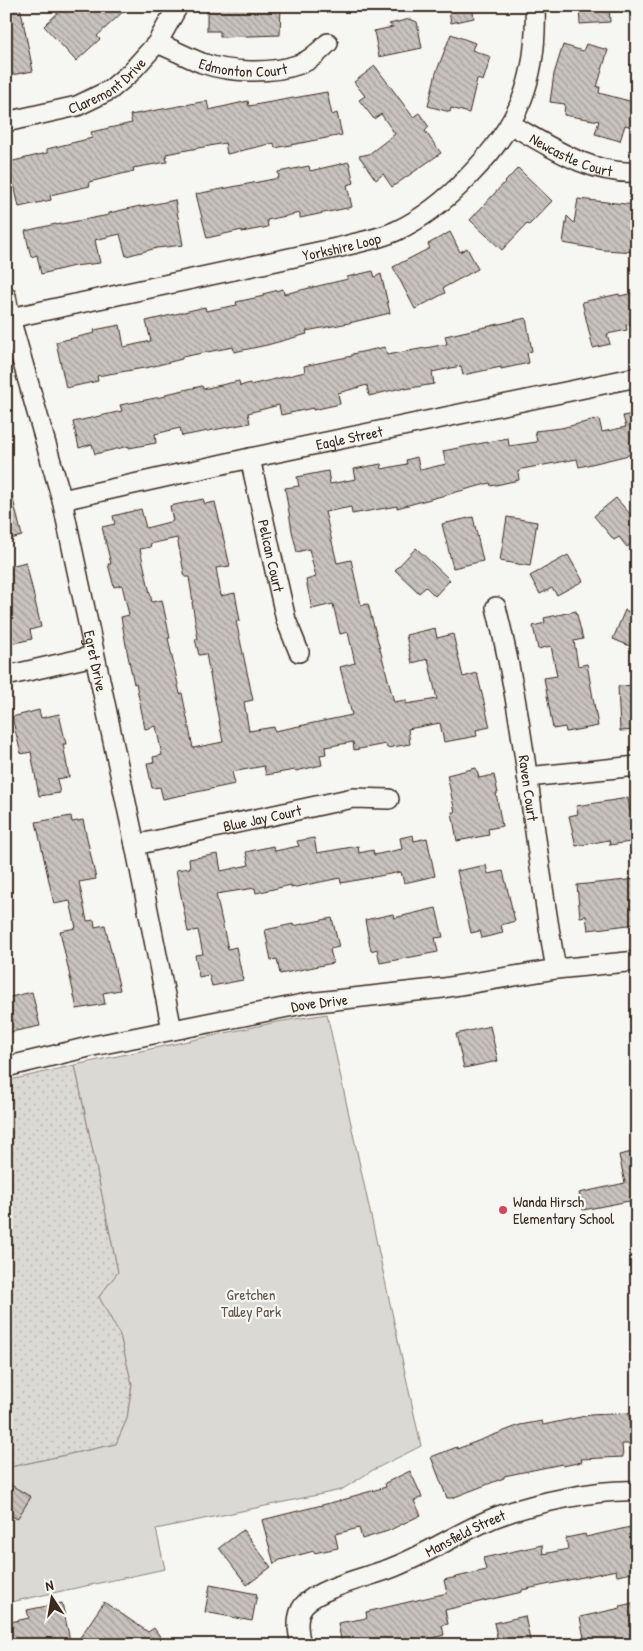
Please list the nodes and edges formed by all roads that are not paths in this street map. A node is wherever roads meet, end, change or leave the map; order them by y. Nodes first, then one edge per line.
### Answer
1 (178, 6) edge
2 (535, 6) edge
3 (157, 42) junction
4 (328, 44) dead end
5 (6, 122) edge
6 (510, 124) junction
7 (637, 172) edge
8 (6, 296) edge
9 (10, 318) junction
10 (637, 378) edge
11 (250, 458) junction
12 (62, 500) junction
13 (496, 607) dead end
14 (299, 652) dead end
15 (94, 656) junction
16 (6, 676) edge
17 (637, 766) edge
18 (527, 777) junction
19 (389, 799) dead end
20 (135, 845) junction
21 (637, 961) edge
22 (556, 969) junction
23 (172, 1030) junction
24 (6, 1067) edge
25 (637, 1491) edge
26 (301, 1645) edge

1 - 3 street, Claremont Drive
2 - 6 street, Yorkshire Loop
3 - 4 street, Edmonton Court
3 - 5 street, Claremont Drive
6 - 7 street, Newcastle Court
6 - 9 street, Yorkshire Loop
8 - 9 street, Egret Drive
9 - 12 street, Egret Drive
10 - 11 street, Eagle Street
11 - 12 street, Eagle Street
11 - 14 street, Pelican Court
12 - 15 street, Egret Drive
13 - 18 street, Raven Court
15 - 16 street
15 - 20 street, Egret Drive
17 - 18 street
18 - 22 street, Raven Court
19 - 20 street, Blue Jay Court
20 - 23 street, Egret Drive
21 - 22 street, Dove Drive
22 - 23 street, Dove Drive
23 - 24 street, Dove Drive
25 - 26 street, Mansfield Street

